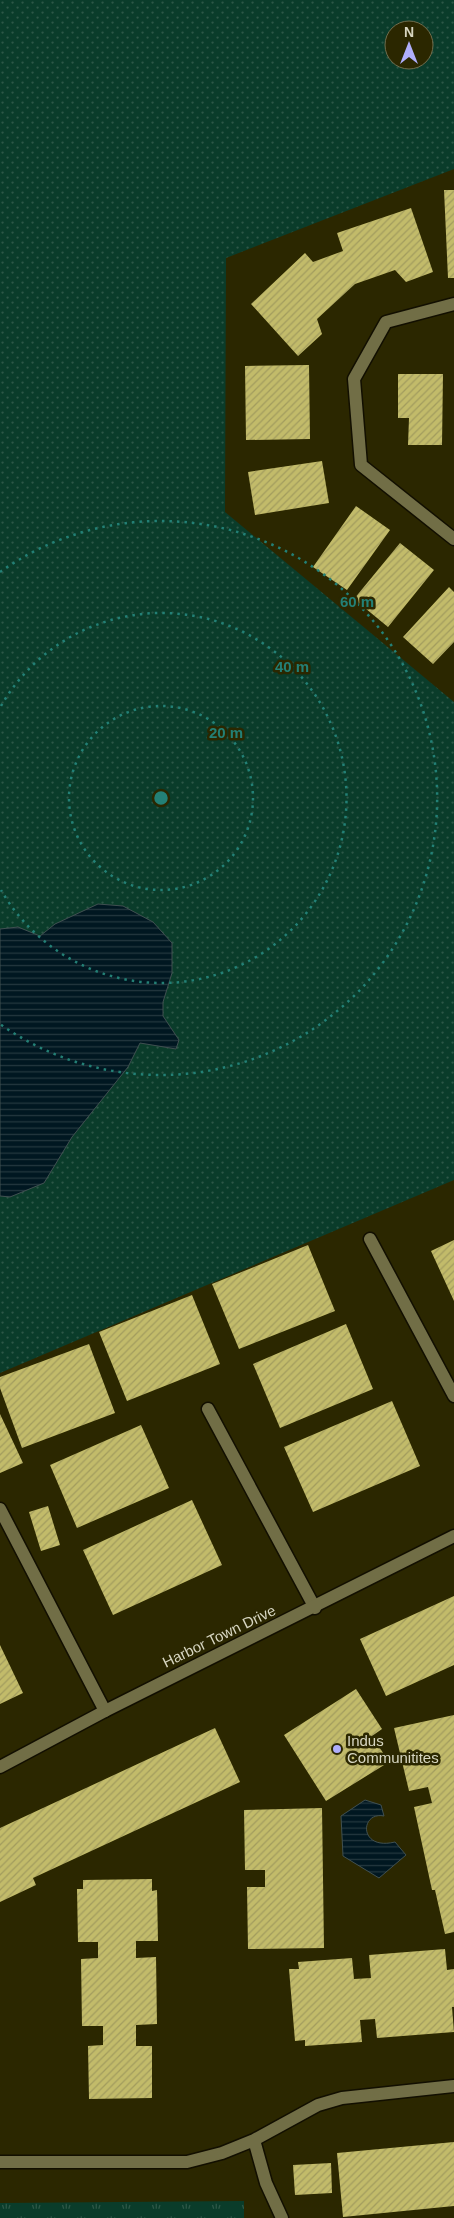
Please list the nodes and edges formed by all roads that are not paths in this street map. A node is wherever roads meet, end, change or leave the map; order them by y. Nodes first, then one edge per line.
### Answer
1 (454, 304) edge
2 (454, 539) edge
3 (370, 1239) dead end
4 (454, 1396) edge
5 (208, 1409) dead end
6 (0, 1509) edge
7 (454, 1536) edge
8 (315, 1608) junction
9 (105, 1711) junction
10 (0, 1767) edge
11 (454, 2086) edge
12 (254, 2140) junction
13 (0, 2162) edge
14 (282, 2218) edge

1 - 2 street
3 - 4 street
5 - 8 street
6 - 9 street
7 - 8 street, Harbor Town Drive
8 - 9 street, Harbor Town Drive
9 - 10 street, Harbor Town Drive
11 - 12 street
12 - 13 street
12 - 14 street

